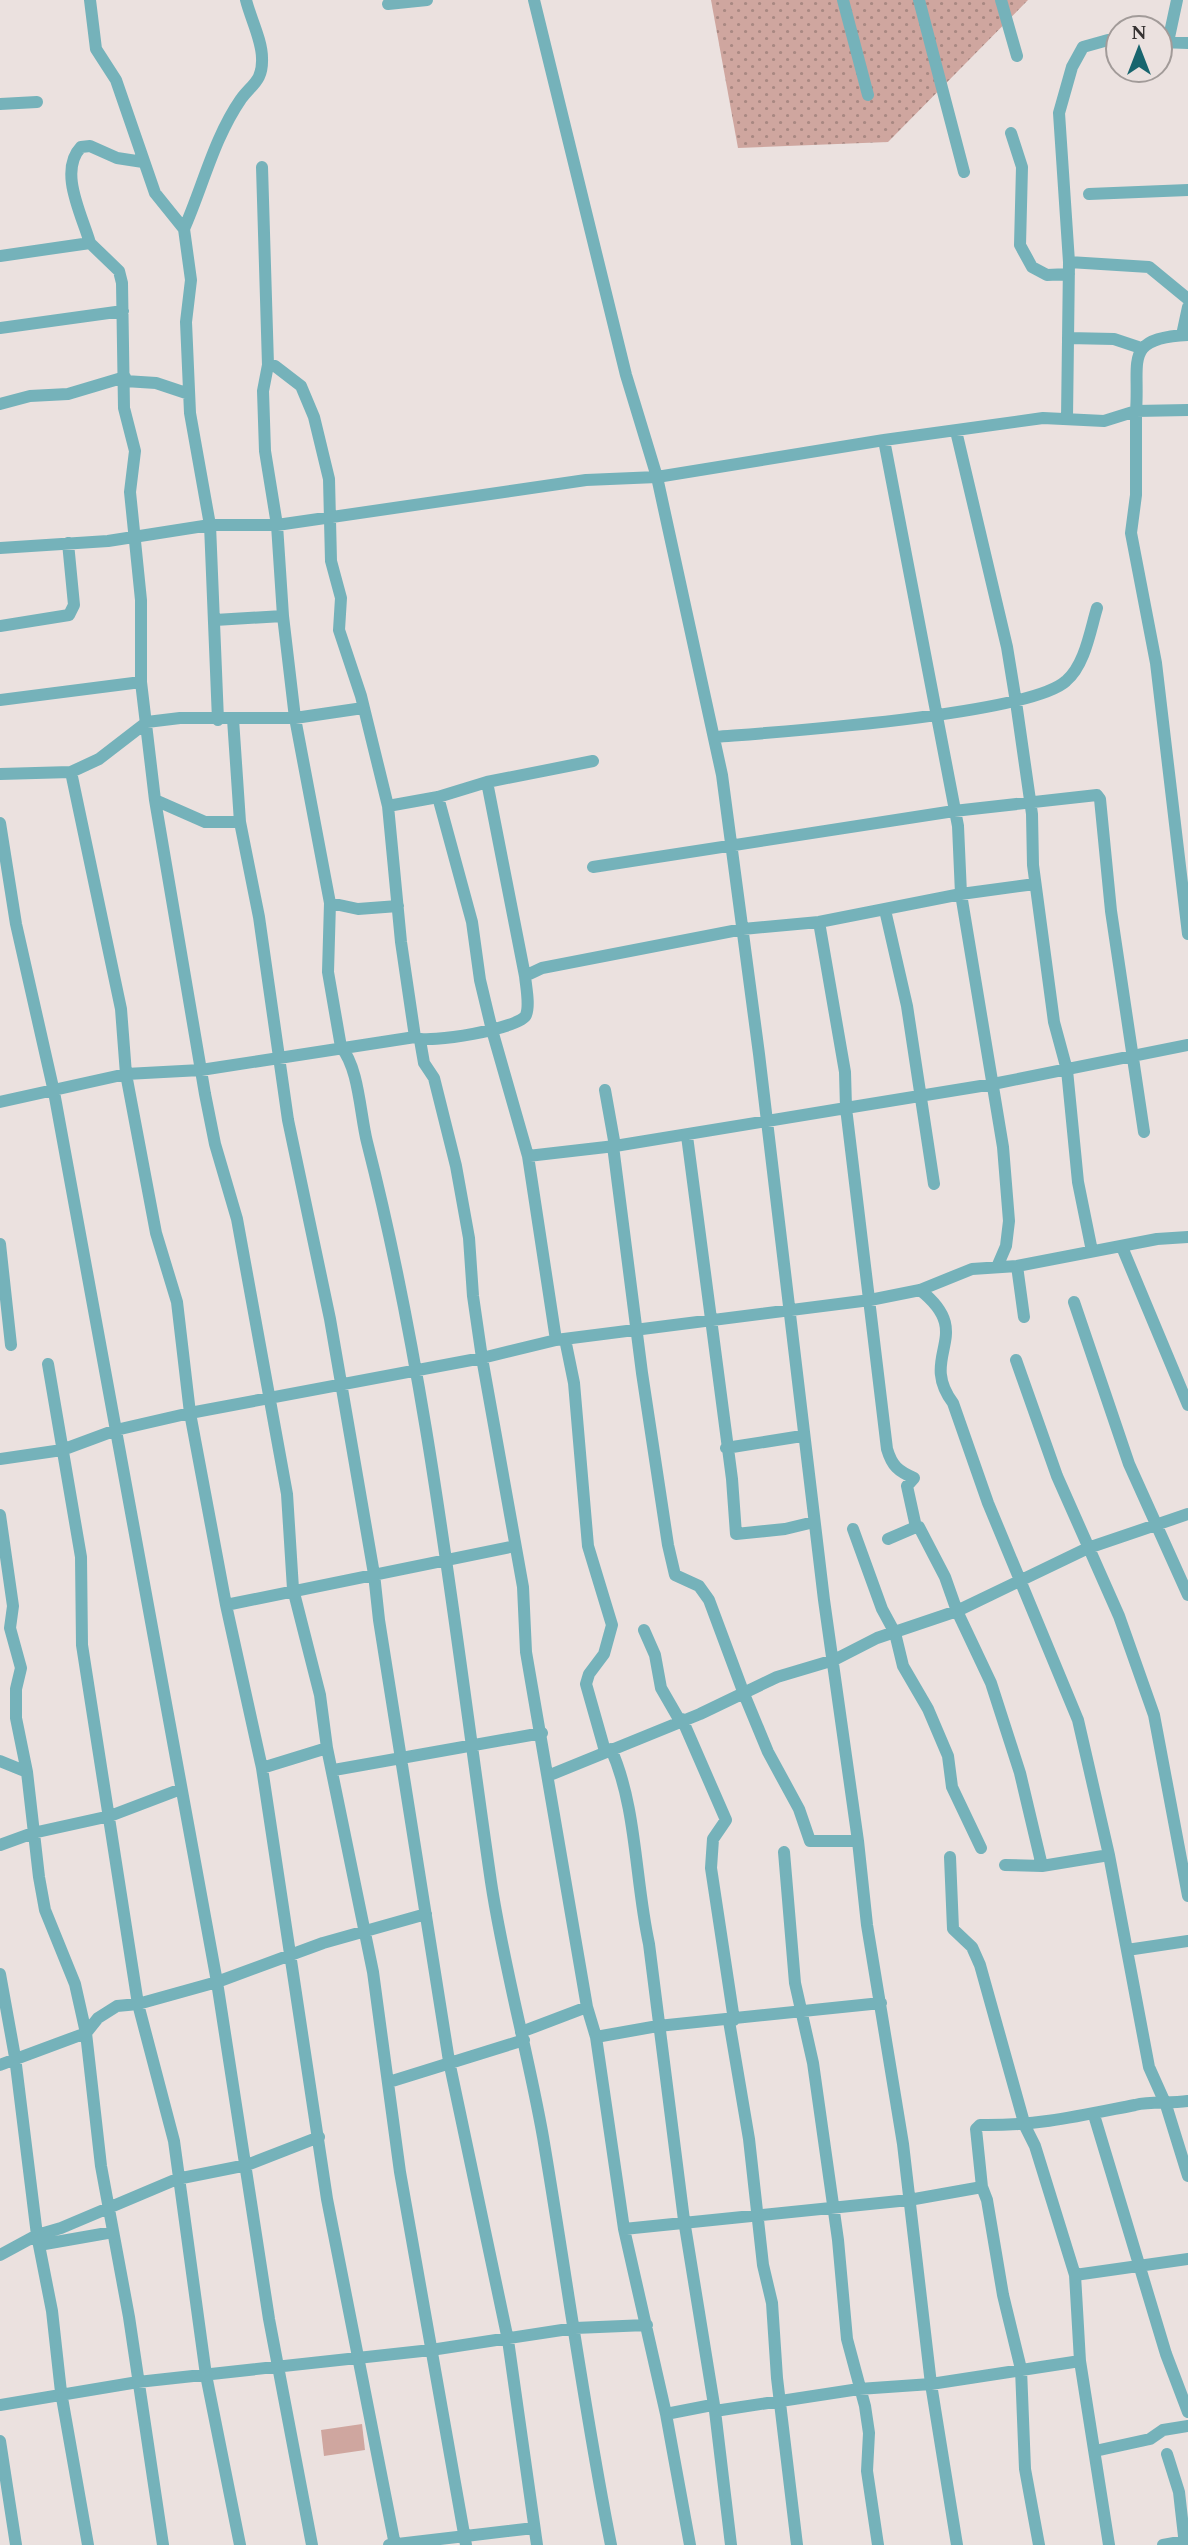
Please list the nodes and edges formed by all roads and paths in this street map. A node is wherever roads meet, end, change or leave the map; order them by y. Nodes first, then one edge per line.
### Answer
1 (90, 0) edge
2 (246, 0) edge
3 (427, 0) edge
4 (534, 0) edge
5 (843, 0) edge
6 (919, 0) edge
7 (1001, 0) edge
8 (388, 4) dead end
9 (1104, 43) edge
10 (1017, 56) dead end
11 (868, 95) dead end
12 (37, 102) dead end
13 (0, 104) edge
14 (1012, 132) dead end
15 (143, 162) junction
16 (262, 167) dead end
17 (964, 172) dead end
18 (1188, 190) edge
19 (1089, 194) dead end
20 (184, 229) junction
21 (90, 243) junction
22 (0, 256) edge
23 (1069, 268) junction
24 (1188, 299) edge
25 (1188, 307) edge
26 (123, 311) junction
27 (0, 328) edge
28 (1185, 335) edge
29 (1068, 338) junction
30 (1141, 348) junction
31 (268, 365) junction
32 (125, 379) junction
33 (189, 394) junction
34 (0, 405) edge
35 (1188, 410) edge
36 (1136, 411) junction
37 (1067, 418) junction
38 (956, 431) junction
39 (884, 440) junction
40 (657, 477) junction
41 (330, 517) junction
42 (210, 525) junction
43 (277, 525) junction
44 (135, 536) junction
45 (68, 543) junction
46 (0, 548) edge
47 (1097, 608) dead end
48 (283, 616) junction
49 (215, 620) junction
50 (0, 626) edge
51 (141, 682) junction
52 (0, 700) edge
53 (1016, 702) junction
54 (363, 708) junction
55 (939, 713) junction
56 (295, 718) junction
57 (233, 719) junction
58 (218, 720) junction
59 (147, 722) junction
60 (716, 737) junction
61 (593, 761) dead end
62 (71, 772) junction
63 (0, 774) edge
64 (487, 782) junction
65 (438, 797) junction
66 (155, 800) junction
67 (1030, 802) junction
68 (388, 806) junction
69 (954, 811) junction
70 (240, 822) junction
71 (0, 823) edge
72 (732, 845) junction
73 (2, 846) edge
74 (593, 867) dead end
75 (1035, 884) junction
76 (961, 894) junction
77 (330, 902) junction
78 (398, 906) junction
79 (885, 910) junction
80 (819, 922) junction
81 (743, 929) junction
82 (1188, 934) edge
83 (525, 976) junction
84 (492, 1030) junction
85 (417, 1038) junction
86 (1188, 1045) edge
87 (341, 1047) junction
88 (1135, 1058) junction
89 (278, 1059) junction
90 (201, 1069) junction
91 (1067, 1070) junction
92 (126, 1074) junction
93 (993, 1084) junction
94 (605, 1090) dead end
95 (54, 1092) junction
96 (920, 1095) junction
97 (0, 1102) edge
98 (846, 1108) junction
99 (765, 1120) junction
100 (1144, 1132) dead end
101 (687, 1136) junction
102 (614, 1146) junction
103 (528, 1156) junction
104 (934, 1184) dead end
105 (1188, 1237) edge
106 (0, 1244) edge
107 (1122, 1247) junction
108 (1092, 1251) junction
109 (1017, 1266) junction
110 (997, 1267) junction
111 (920, 1290) junction
112 (870, 1300) junction
113 (1074, 1302) dead end
114 (788, 1309) junction
115 (1024, 1318) dead end
116 (712, 1319) junction
117 (636, 1330) junction
118 (561, 1339) junction
119 (11, 1345) dead end
120 (482, 1359) junction
121 (1016, 1360) dead end
122 (48, 1364) dead end
123 (417, 1370) junction
124 (342, 1386) junction
125 (270, 1400) junction
126 (1188, 1405) edge
127 (190, 1413) junction
128 (116, 1430) junction
129 (802, 1436) junction
130 (726, 1448) junction
131 (62, 1450) junction
132 (0, 1459) edge
133 (1188, 1514) edge
134 (0, 1515) edge
135 (814, 1522) junction
136 (916, 1527) junction
137 (1156, 1527) junction
138 (853, 1529) dead end
139 (888, 1539) dead end
140 (515, 1546) junction
141 (1088, 1548) junction
142 (444, 1562) junction
143 (374, 1574) junction
144 (1020, 1581) junction
145 (293, 1589) junction
146 (1188, 1595) edge
147 (226, 1605) junction
148 (957, 1611) junction
149 (644, 1630) dead end
150 (895, 1633) junction
151 (834, 1660) junction
152 (744, 1694) junction
153 (681, 1720) junction
154 (542, 1734) junction
155 (473, 1745) junction
156 (327, 1748) junction
157 (608, 1750) junction
158 (402, 1759) junction
159 (0, 1761) edge
160 (262, 1768) junction
161 (334, 1770) junction
162 (27, 1772) junction
163 (550, 1775) junction
164 (181, 1789) junction
165 (110, 1816) junction
166 (33, 1833) junction
167 (858, 1841) junction
168 (0, 1845) edge
169 (981, 1848) dead end
170 (784, 1852) dead end
171 (1109, 1855) junction
172 (950, 1857) dead end
173 (1005, 1865) dead end
174 (1042, 1866) junction
175 (1188, 1896) edge
176 (426, 1914) junction
177 (364, 1931) junction
178 (1188, 1941) edge
179 (1127, 1950) junction
180 (293, 1954) junction
181 (0, 1974) edge
182 (217, 1982) junction
183 (881, 2003) junction
184 (138, 2004) junction
185 (587, 2007) junction
186 (802, 2013) junction
187 (732, 2021) junction
188 (658, 2026) junction
189 (86, 2033) junction
190 (523, 2036) junction
191 (596, 2037) junction
192 (15, 2057) junction
193 (449, 2061) junction
194 (0, 2065) edge
195 (389, 2082) junction
196 (1188, 2101) edge
197 (1166, 2105) junction
198 (1094, 2115) junction
199 (1025, 2126) junction
200 (319, 2137) junction
201 (247, 2165) junction
202 (1188, 2176) edge
203 (177, 2179) junction
204 (982, 2188) junction
205 (909, 2200) junction
206 (831, 2207) junction
207 (110, 2208) junction
208 (756, 2213) junction
209 (684, 2220) junction
210 (624, 2229) junction
211 (113, 2232) junction
212 (38, 2240) junction
213 (0, 2255) edge
214 (1188, 2259) edge
215 (1139, 2263) junction
216 (1075, 2275) junction
217 (647, 2325) junction
218 (575, 2329) junction
219 (508, 2340) junction
220 (431, 2350) junction
221 (356, 2358) junction
222 (1080, 2361) junction
223 (278, 2368) junction
224 (1021, 2369) junction
225 (205, 2375) junction
226 (138, 2382) junction
227 (931, 2384) junction
228 (859, 2389) junction
229 (61, 2392) junction
230 (781, 2402) junction
231 (0, 2405) edge
232 (714, 2408) junction
233 (1188, 2412) edge
234 (666, 2414) junction
235 (1188, 2426) edge
236 (0, 2441) edge
237 (1095, 2451) junction
238 (1167, 2454) dead end
239 (534, 2529) junction
240 (465, 2541) edge
241 (1185, 2543) edge
242 (16, 2545) edge
243 (88, 2545) edge
244 (163, 2545) edge
245 (240, 2545) edge
246 (312, 2545) edge
247 (389, 2545) edge
248 (395, 2545) edge
249 (537, 2545) edge
250 (611, 2545) edge
251 (690, 2545) edge
252 (731, 2545) edge
253 (797, 2545) edge
254 (878, 2545) edge
255 (957, 2545) edge
256 (1039, 2545) edge
257 (1109, 2545) edge
258 (1163, 2545) edge

1 - 15 street
2 - 20 street
3 - 8 street
4 - 40 street
5 - 11 street
6 - 17 street
7 - 10 street
9 - 23 street
12 - 13 street
14 - 23 street
15 - 20 street
15 - 21 street
16 - 31 street
18 - 19 street
20 - 33 street
21 - 22 street
21 - 26 street
23 - 24 street
23 - 29 street
25 - 28 street
26 - 27 street
26 - 32 street
28 - 30 street
29 - 30 street
29 - 37 street
30 - 36 street
31 - 41 street
31 - 43 street
32 - 33 street
32 - 34 street
32 - 44 street
33 - 42 street
35 - 36 street
36 - 37 street
36 - 82 street
37 - 38 street
38 - 39 street
38 - 53 street
39 - 40 street
39 - 55 street
40 - 41 street
40 - 60 street
41 - 43 street
41 - 54 street
42 - 43 street
42 - 44 street
42 - 49 street
43 - 48 street
44 - 45 street
44 - 51 street
45 - 46 street
45 - 50 street
47 - 53 street
48 - 49 street
48 - 56 street
49 - 58 street
51 - 52 street
51 - 59 street
53 - 55 street
53 - 67 street
54 - 56 street
54 - 68 street
55 - 60 street
55 - 69 street
56 - 57 street
56 - 77 street
57 - 58 street
57 - 70 street
58 - 59 street
59 - 62 street
59 - 66 street
60 - 72 street
61 - 64 street
62 - 63 street
62 - 92 street
64 - 65 street
64 - 83 street
65 - 68 street
65 - 84 street
66 - 70 street
66 - 90 street
67 - 69 street
67 - 75 street
67 - 88 street
68 - 78 street
69 - 72 street
69 - 76 street
70 - 89 street
71 - 73 street
72 - 74 street
72 - 81 street
73 - 95 street
75 - 76 street
75 - 91 street
76 - 79 street
76 - 93 street
77 - 78 street
77 - 87 street
78 - 85 street
79 - 80 street
79 - 96 street
80 - 81 street
80 - 98 street
81 - 83 street
81 - 99 street
83 - 84 street
84 - 85 street
84 - 103 street
85 - 87 street
85 - 120 street
86 - 88 street
87 - 89 street
87 - 123 street
88 - 91 street
88 - 100 street
89 - 90 street
89 - 124 street
90 - 92 street
90 - 125 street
91 - 93 street
91 - 108 street
92 - 95 street
92 - 127 street
93 - 96 street
93 - 110 street
94 - 102 street
95 - 97 street
95 - 128 street
96 - 98 street
96 - 104 street
98 - 99 street
98 - 112 street
99 - 101 street
99 - 114 street
101 - 102 street
101 - 116 street
102 - 103 street
102 - 117 street
103 - 118 street
105 - 107 street
106 - 119 street
107 - 108 street
107 - 126 street
108 - 109 street
109 - 110 street
109 - 115 street
110 - 111 street
111 - 112 street
111 - 144 street
112 - 114 street
112 - 136 street
113 - 137 street
114 - 116 street
114 - 129 street
116 - 117 street
116 - 130 street
117 - 118 street
117 - 152 street
118 - 120 street
118 - 157 street
120 - 123 street
120 - 140 street
121 - 141 street
122 - 131 street
123 - 124 street
123 - 142 street
124 - 125 street
124 - 143 street
125 - 127 street
125 - 145 street
127 - 128 street
127 - 147 street
128 - 131 street
128 - 164 street
129 - 130 street
129 - 135 street
130 - 135 street
131 - 132 street
131 - 165 street
133 - 137 street
134 - 162 street
135 - 151 street
136 - 139 street
136 - 148 street
137 - 141 street
137 - 146 street
138 - 150 street
140 - 142 street
140 - 154 street
141 - 144 street
141 - 175 street
142 - 143 street
142 - 155 street
143 - 145 street
143 - 158 street
144 - 148 street
144 - 171 street
145 - 147 street
145 - 156 street
147 - 160 street
148 - 150 street
148 - 174 street
149 - 153 street
150 - 151 street
150 - 169 street
151 - 152 street
151 - 167 street
152 - 153 street
152 - 167 street
153 - 157 street
153 - 187 street
154 - 155 street
154 - 163 street
155 - 158 street
155 - 190 street
156 - 160 street
156 - 161 street
157 - 163 street
157 - 188 street
158 - 161 street
158 - 176 street
159 - 162 street
160 - 180 street
161 - 177 street
162 - 166 street
163 - 185 street
164 - 165 street
164 - 182 street
165 - 166 street
165 - 184 street
166 - 168 street
166 - 189 street
167 - 183 street
170 - 186 street
171 - 174 street
171 - 179 street
172 - 199 street
173 - 174 street
176 - 177 street
176 - 193 street
177 - 180 street
177 - 195 street
178 - 179 street
179 - 197 street
180 - 182 street
180 - 200 street
181 - 192 street
182 - 184 street
182 - 201 street
183 - 186 street
183 - 205 street
184 - 189 street
184 - 203 street
185 - 190 street
185 - 191 street
186 - 187 street
186 - 206 street
187 - 188 street
187 - 208 street
188 - 191 street
188 - 209 street
189 - 192 street
189 - 207 street
190 - 193 street
190 - 218 street
191 - 210 street
192 - 194 street
192 - 212 street
193 - 195 street
193 - 219 street
195 - 220 street
196 - 197 street
197 - 198 street
197 - 202 street
198 - 199 street
198 - 215 street
199 - 204 street
199 - 216 street
200 - 201 street
200 - 221 street
201 - 203 street
201 - 223 street
203 - 207 street
203 - 225 street
204 - 205 street
204 - 224 street
205 - 206 street
205 - 227 street
206 - 208 street
206 - 228 street
207 - 211 street
207 - 212 street
208 - 209 street
208 - 230 street
209 - 210 street
209 - 232 street
210 - 217 street
211 - 212 street
211 - 226 street
212 - 213 street
212 - 229 street
214 - 215 street
215 - 216 street
215 - 233 street
216 - 222 street
217 - 218 street
217 - 234 street
218 - 219 street
218 - 250 street
219 - 220 street
219 - 239 street
220 - 221 street
220 - 240 street
221 - 223 street
221 - 248 street
222 - 224 street
222 - 237 street
223 - 225 street
223 - 246 street
224 - 227 street
224 - 256 street
225 - 226 street
225 - 245 street
226 - 229 street
226 - 244 street
227 - 228 street
227 - 255 street
228 - 230 street
228 - 254 street
229 - 231 street
229 - 243 street
230 - 232 street
230 - 253 street
232 - 234 street
232 - 252 street
234 - 251 street
235 - 237 street
236 - 242 street
237 - 257 street
238 - 241 street
239 - 240 street
239 - 249 street
240 - 248 street
241 - 258 street
247 - 248 street

